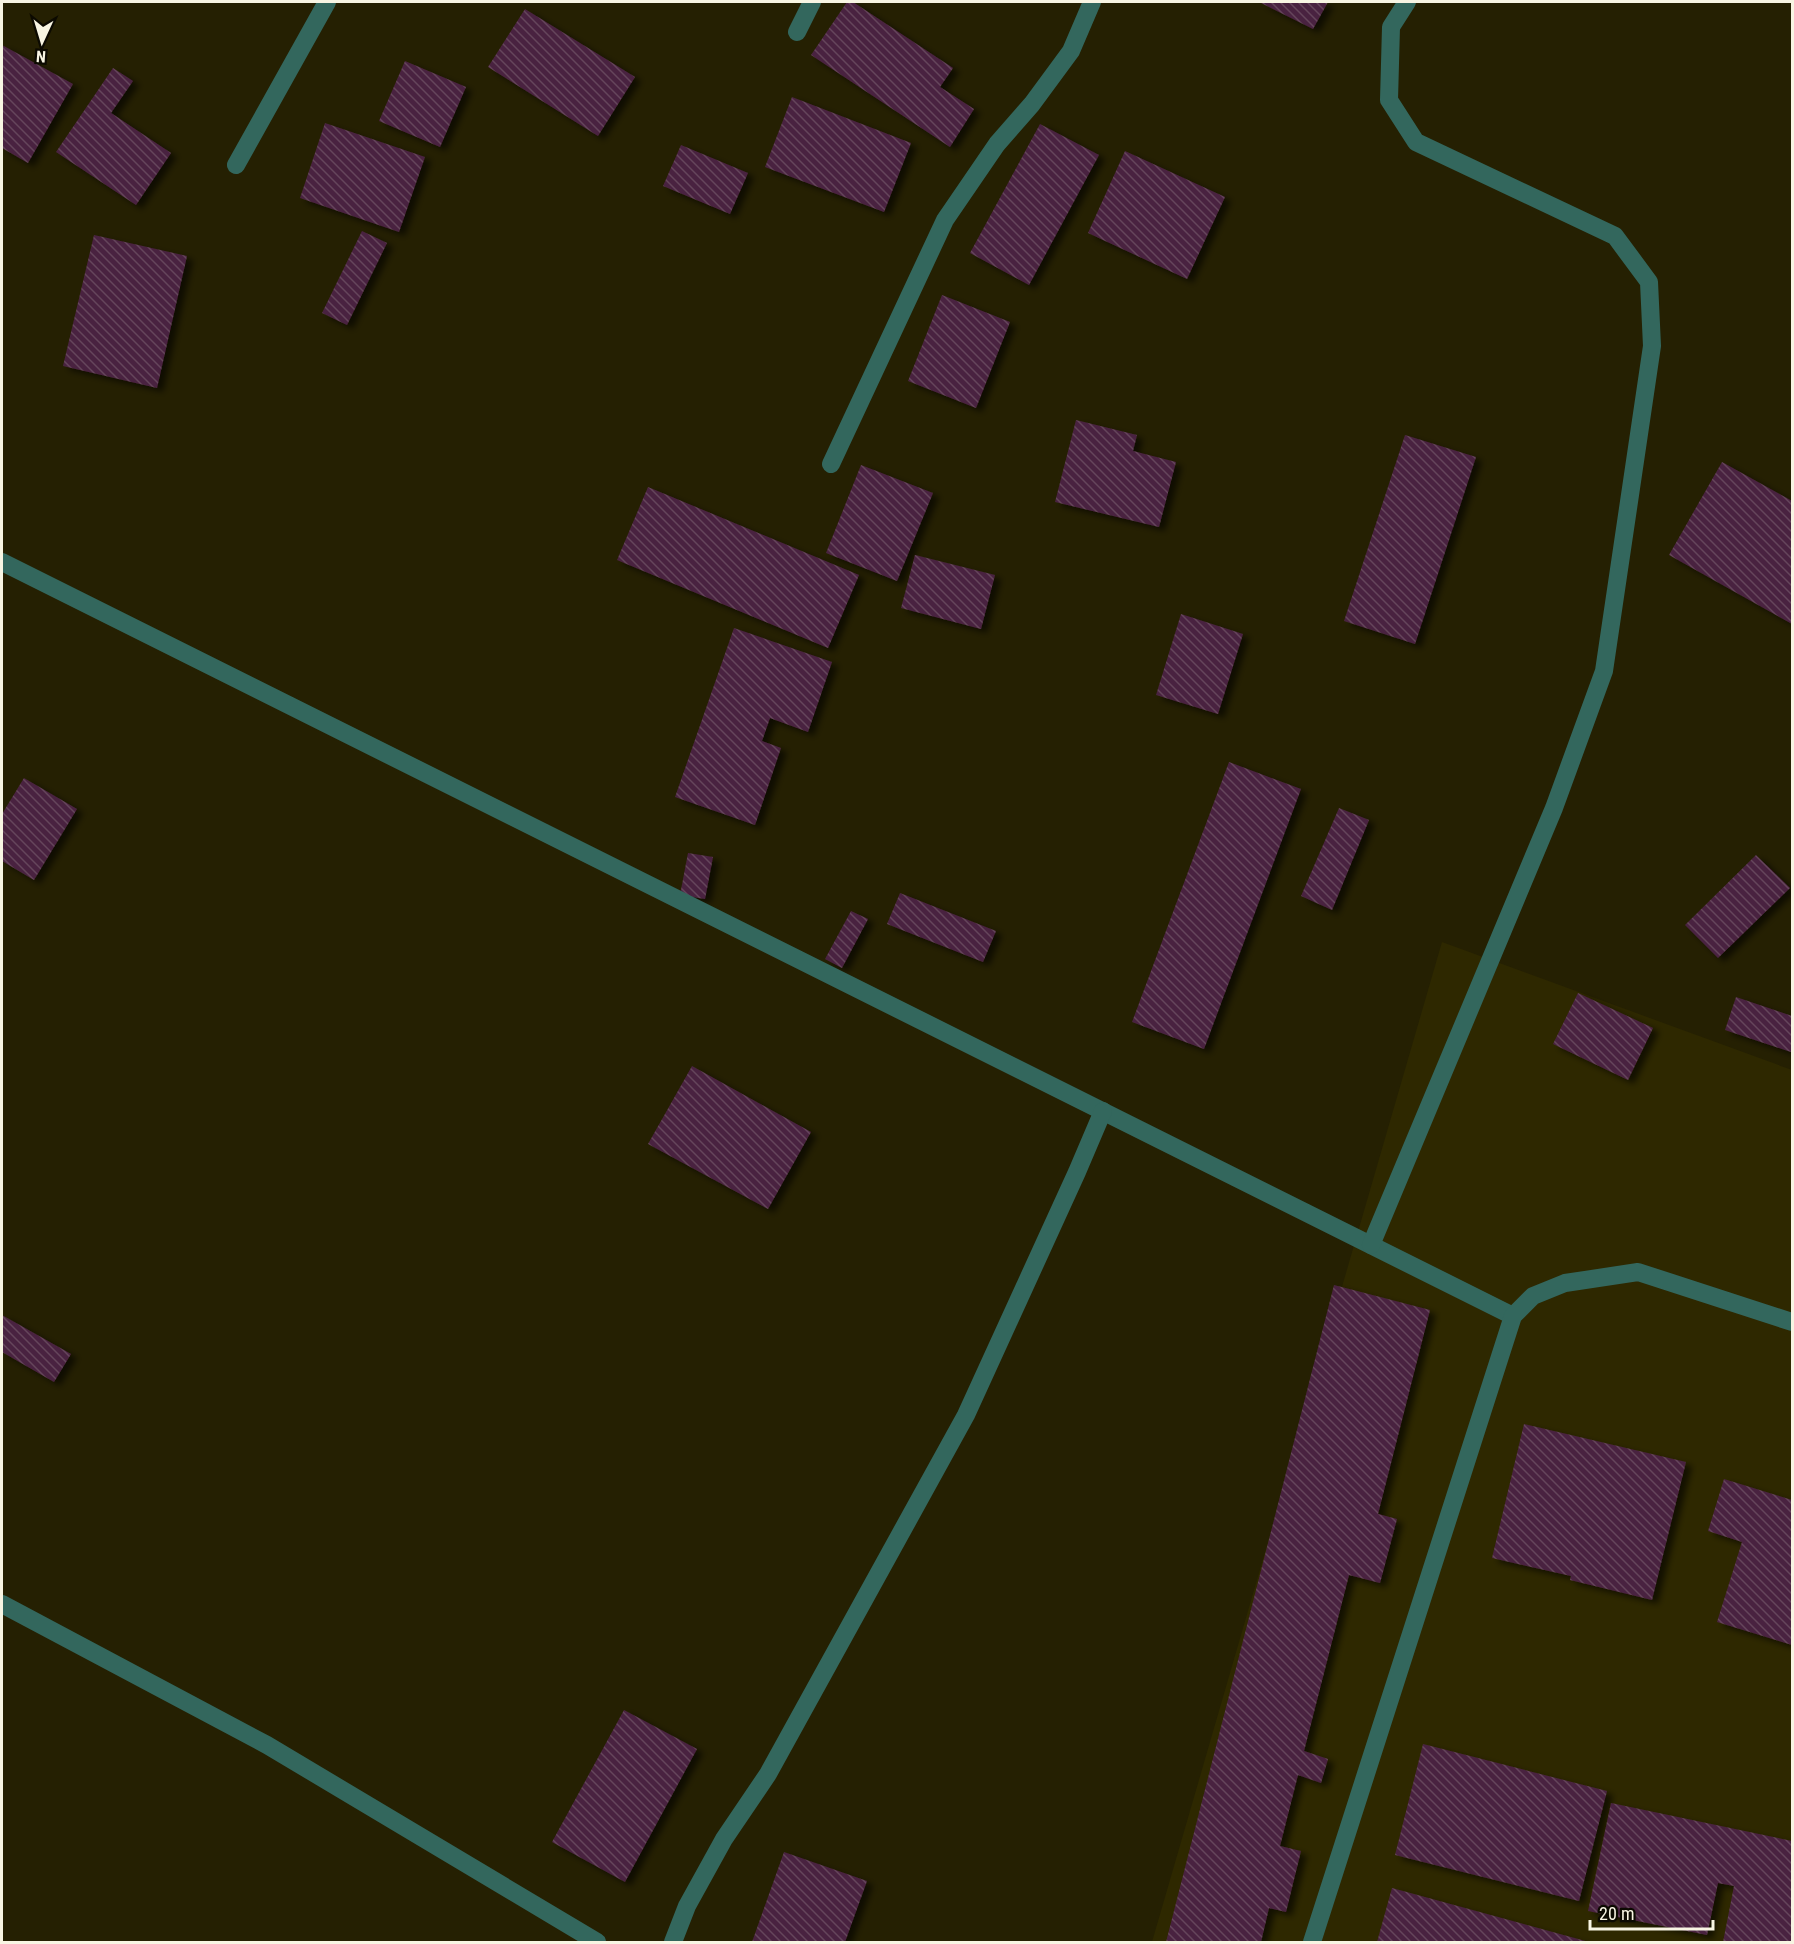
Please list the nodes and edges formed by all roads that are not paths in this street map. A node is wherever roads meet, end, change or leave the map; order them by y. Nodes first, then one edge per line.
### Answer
1 (327, 2) edge
2 (812, 2) edge
3 (1092, 2) edge
4 (1407, 2) edge
5 (797, 32) dead end
6 (236, 165) dead end
7 (831, 464) dead end
8 (2, 562) edge
9 (1103, 1111) junction
10 (1371, 1245) junction
11 (1514, 1316) junction
12 (1792, 1322) edge
13 (2, 1604) edge
14 (597, 1942) edge
15 (674, 1942) edge
16 (1312, 1942) edge

1 - 6 street
2 - 5 street
3 - 7 street
4 - 10 street
8 - 9 street
9 - 10 street
9 - 15 street
10 - 11 street
11 - 12 street
11 - 16 street
13 - 14 street

